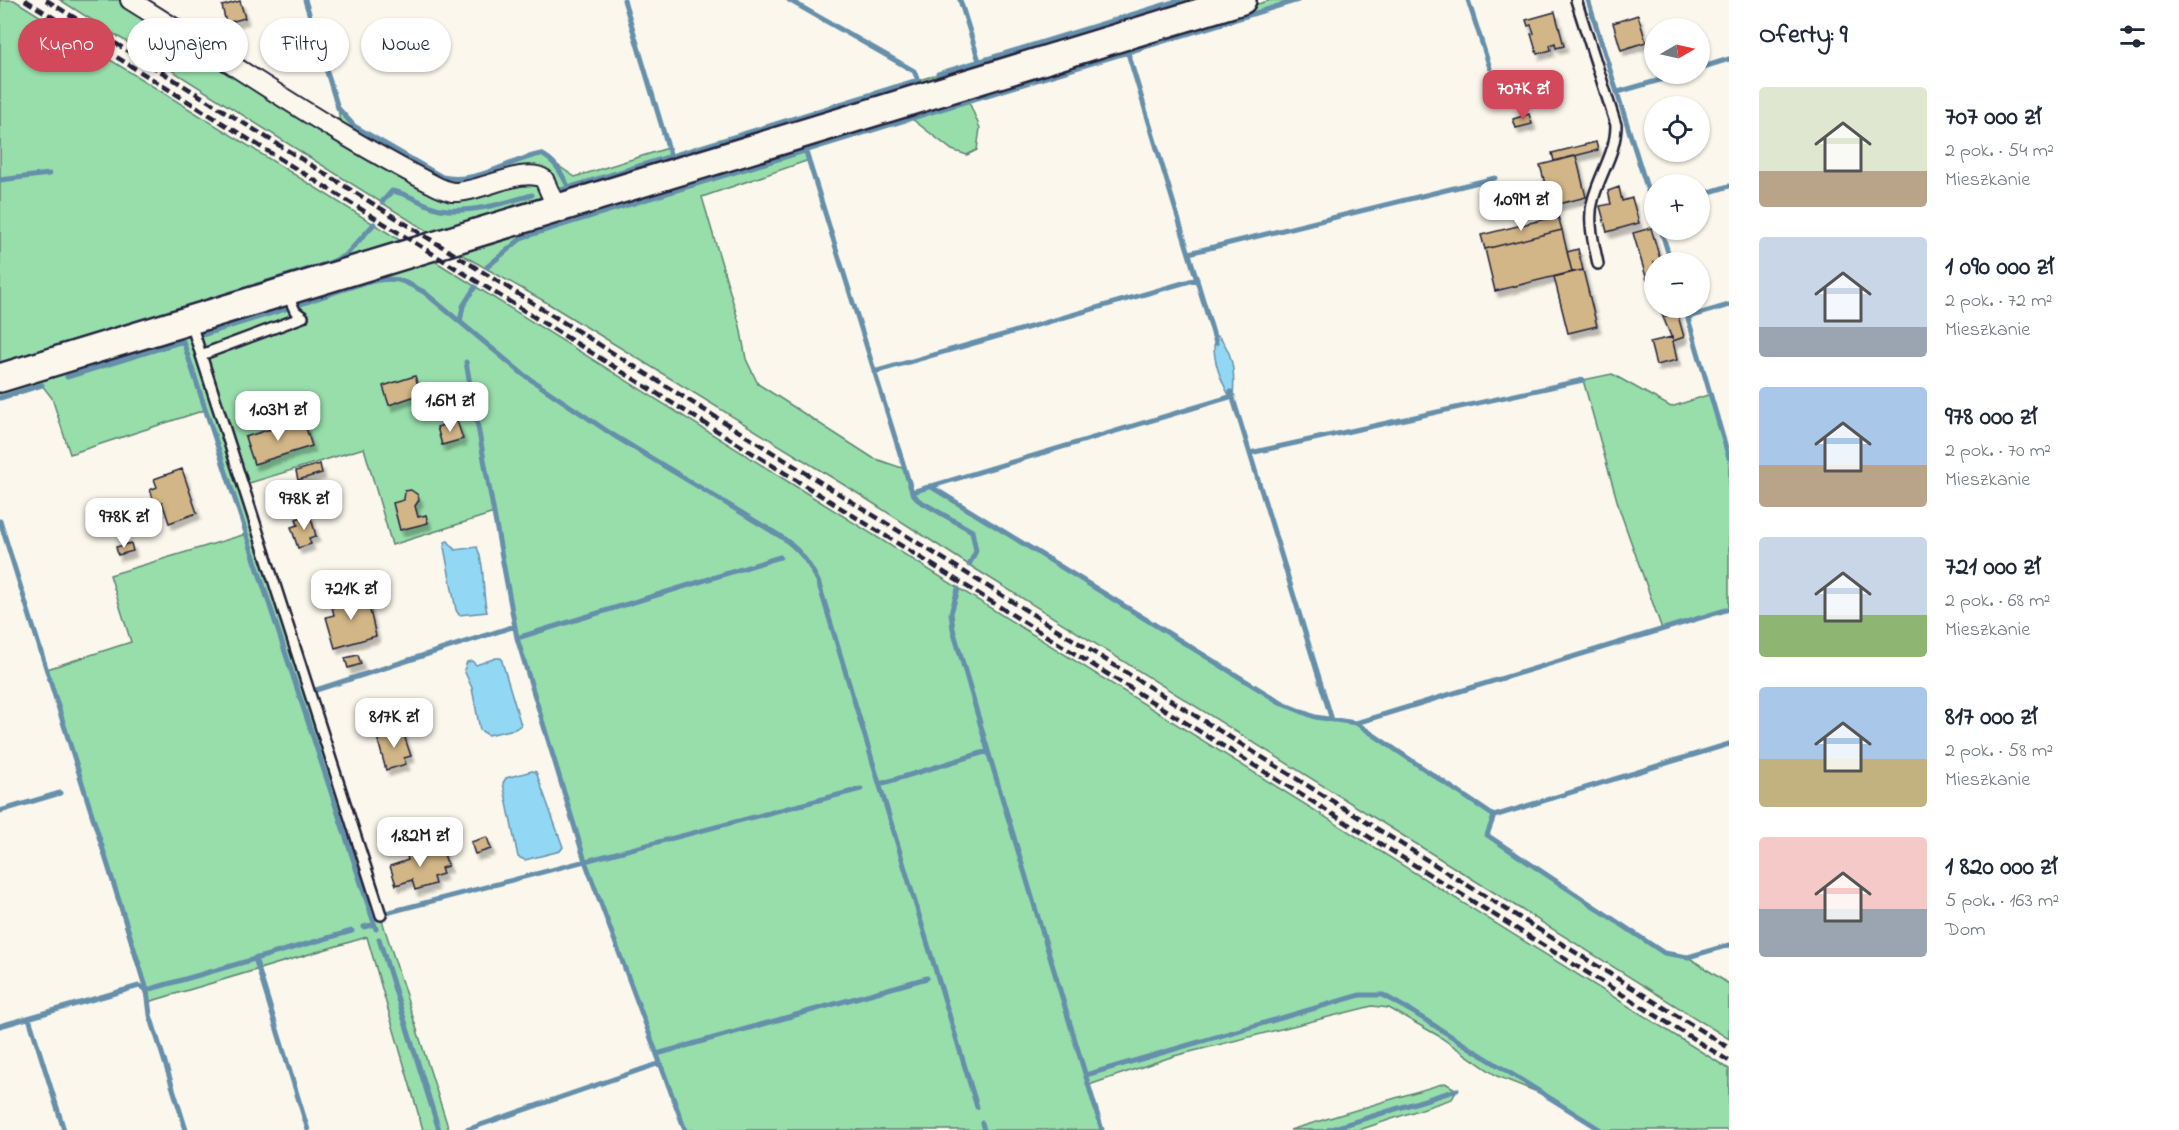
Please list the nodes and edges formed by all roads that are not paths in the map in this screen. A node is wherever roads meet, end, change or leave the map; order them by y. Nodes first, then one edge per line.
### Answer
1 (129, 0) edge
2 (1242, 0) edge
3 (1576, 0) edge
4 (557, 209) junction
5 (1598, 264) dead end
6 (286, 291) junction
7 (189, 320) junction
8 (201, 355) junction
9 (0, 378) edge
10 (381, 915) dead end

1 - 4 street
2 - 4 street
3 - 5 lane
4 - 6 street
6 - 7 street
6 - 8 lane
7 - 8 lane
7 - 9 street
8 - 10 lane

